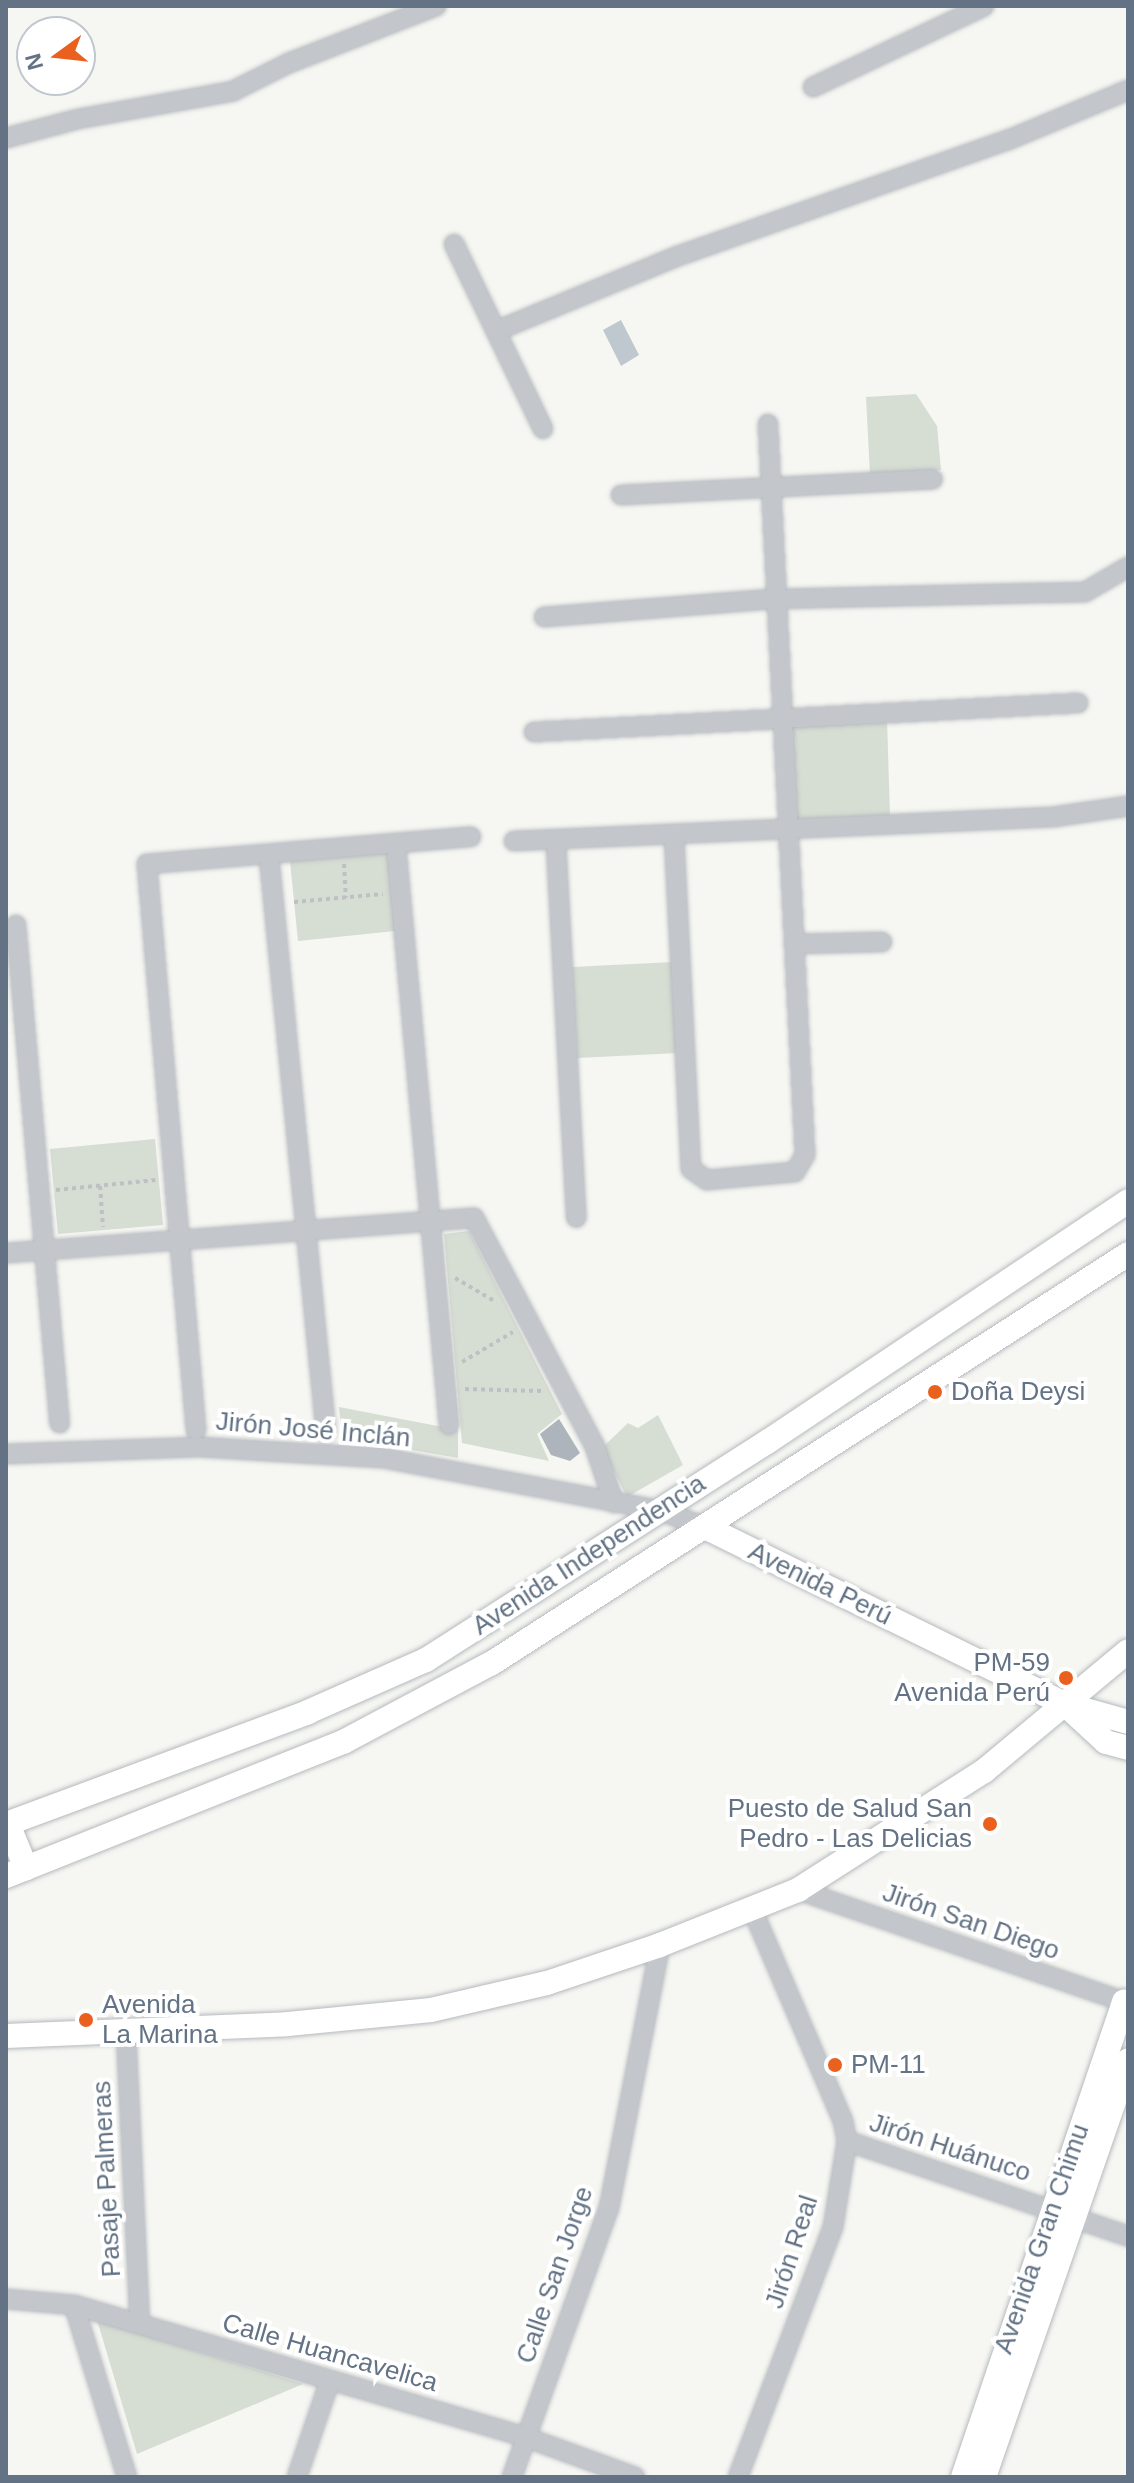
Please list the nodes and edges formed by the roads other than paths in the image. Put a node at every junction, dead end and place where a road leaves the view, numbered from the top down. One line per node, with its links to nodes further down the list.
1 (436, 6): 5 (street)
2 (984, 6): 3 (street)
3 (813, 87)
4 (1128, 90): 7 (street)
5 (6, 138)
6 (454, 244): 7 (street)
7 (496, 331): 9 (street)
8 (768, 424): 11 (street)
9 (543, 429)
10 (933, 479): 11 (street)
11 (770, 485): 12 (street); 14 (street)
12 (621, 495)
13 (1128, 567): 14 (street)
14 (775, 599): 15 (street); 17 (street)
15 (544, 617)
16 (1078, 703): 17 (street)
17 (780, 716): 18 (street); 20 (street)
18 (534, 732)
19 (1128, 806): 20 (street)
20 (786, 827): 21 (street); 29 (street)
21 (674, 836): 24 (street); 29 (street)
22 (471, 837): 25 (street)
23 (514, 841): 24 (street)
24 (556, 843): 31 (street)
25 (396, 845): 26 (street); 32 (street)
26 (269, 856): 33 (street); 34 (street)
27 (16, 925): 36 (street)
28 (882, 942): 29 (street)
29 (794, 944)
30 (1128, 1201): 38 (street, Avenida Independencia)
31 (576, 1217)
32 (431, 1222): 33 (street); 41 (street); 45 (street)
33 (309, 1231): 34 (street); 43 (street)
34 (180, 1242): 36 (street); 42 (street)
35 (6, 1253): 36 (street)
36 (42, 1253): 40 (street)
37 (1128, 1254): 39 (street, Avenida Independencia)
38 (953, 1316): 39 (street); 46 (street, Avenida Independencia)
39 (976, 1349): 47 (street, Avenida Independencia)
40 (60, 1423)
41 (449, 1425)
42 (196, 1430)
43 (326, 1432)
44 (6, 1454): 45 (street, Jirón José Inclán)
45 (614, 1503): 46 (street, Jirón José Inclán)
46 (658, 1510): 47 (street, Jirón José Inclán); 48 (street, Avenida Independencia)
47 (705, 1527): 50 (street, Avenida Independencia); 51 (street, Avenida Perú)
48 (470, 1631): 50 (street); 54 (street, Avenida Independencia)
49 (1128, 1651): 51 (street)
50 (492, 1663): 55 (street, Avenida Independencia)
51 (1064, 1704): 52 (street, Avenida Perú); 53 (street, Avenida Perú); 56 (street)
52 (1128, 1722)
53 (1128, 1748)
54 (7, 1824): 55 (street)
55 (16, 1872)
56 (798, 1890): 57 (street); 59 (street, Jirón San Diego)
57 (752, 1909): 58 (street); 63 (street, Jirón Real)
58 (660, 1945): 60 (street); 70 (street, Calle San Jorge)
59 (1126, 2003): 64 (street, Avenida Gran Chimu)
60 (126, 2032): 61 (street); 68 (street, Pasaje Palmeras)
61 (6, 2036)
62 (1128, 2060): 64 (street, Avenida Gran Chimu)
63 (847, 2141): 64 (street, Jirón Huánuco); 75 (street, Jirón Real)
64 (1062, 2212): 65 (street, Jirón Huánuco); 76 (street, Avenida Gran Chimu); 77 (street, Avenida Gran Chimu)
65 (1128, 2236)
66 (6, 2299): 67 (street, Calle Huancavelica)
67 (74, 2305): 68 (street, Calle Huancavelica); 71 (street)
68 (140, 2324): 69 (street, Calle Huancavelica)
69 (330, 2380): 70 (street, Calle Huancavelica); 72 (street)
70 (525, 2437): 73 (street, Calle San Jorge); 74 (street, Calle Huancavelica)
71 (127, 2477)
72 (297, 2477)
73 (512, 2477)
74 (635, 2477)
75 (738, 2477)
76 (963, 2477)
77 (984, 2477)

